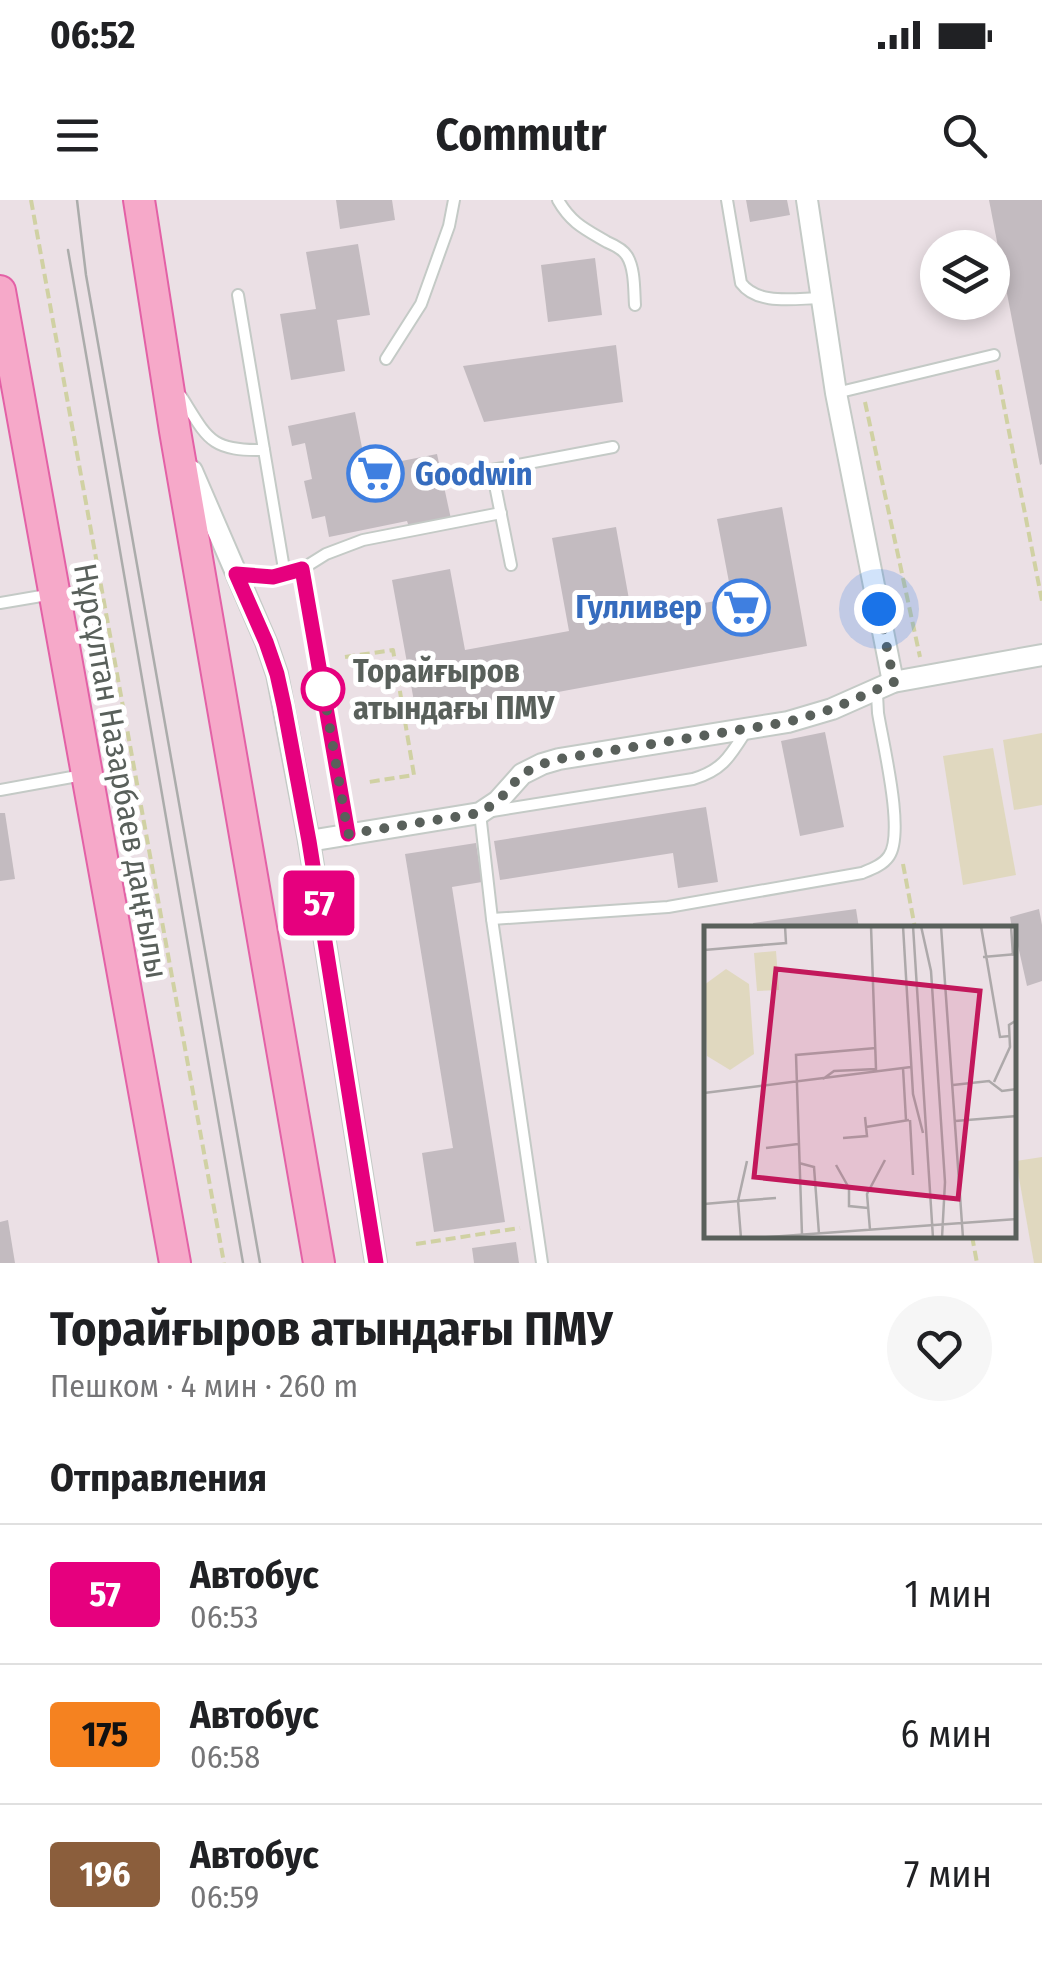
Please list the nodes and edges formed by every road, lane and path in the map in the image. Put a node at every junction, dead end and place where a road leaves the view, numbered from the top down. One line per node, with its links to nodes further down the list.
1 (31, 200): 45 (path)
2 (139, 200): 13 (main road)
3 (454, 200): 12 (lane)
4 (558, 200): 10 (lane)
5 (727, 200): 9 (lane)
6 (807, 200): 9 (street)
7 (0, 291): 24 (main road, Нұрсұлтан Назарбаев даңғылы)
8 (238, 295): 18 (lane)
9 (822, 298): 15 (street)
10 (635, 305)
11 (994, 354): 14 (lane); 25 (path)
12 (386, 359)
13 (166, 373): 16 (main road); 18 (lane)
14 (862, 386): 15 (lane); 29 (path)
15 (836, 393): 30 (street)
16 (175, 432): 22 (street); 46 (main road)
17 (612, 447): 19 (lane)
18 (264, 450): 23 (lane)
19 (500, 513): 20 (lane); 21 (lane)
20 (511, 565)
21 (302, 569): 23 (lane); 37 (lane)
22 (236, 574): 23 (lane); 38 (street)
23 (285, 575)
24 (54, 594): 26 (lane); 32 (main road, Нұрсұлтан Назарбаев даңғылы)
25 (1042, 601)
26 (0, 603)
27 (1042, 655): 29 (street)
28 (346, 658): 33 (path)
29 (924, 676): 30 (street)
30 (894, 682): 31 (street); 36 (lane)
31 (747, 730): 35 (street); 35 (lane)
32 (86, 774): 34 (lane); 44 (main road, Нұрсұлтан Назарбаев даңғылы)
33 (369, 782)
34 (0, 790)
35 (480, 813): 37 (street); 39 (lane)
36 (897, 829): 39 (lane); 40 (path)
37 (348, 834): 38 (street)
38 (309, 841): 47 (street)
39 (492, 918): 41 (lane)
40 (915, 926)
41 (537, 1225): 43 (path); 48 (lane)
42 (972, 1238): 49 (path)
43 (416, 1244)
44 (175, 1263)
45 (224, 1263)
46 (319, 1263)
47 (376, 1263)
48 (542, 1263)
49 (977, 1263)

